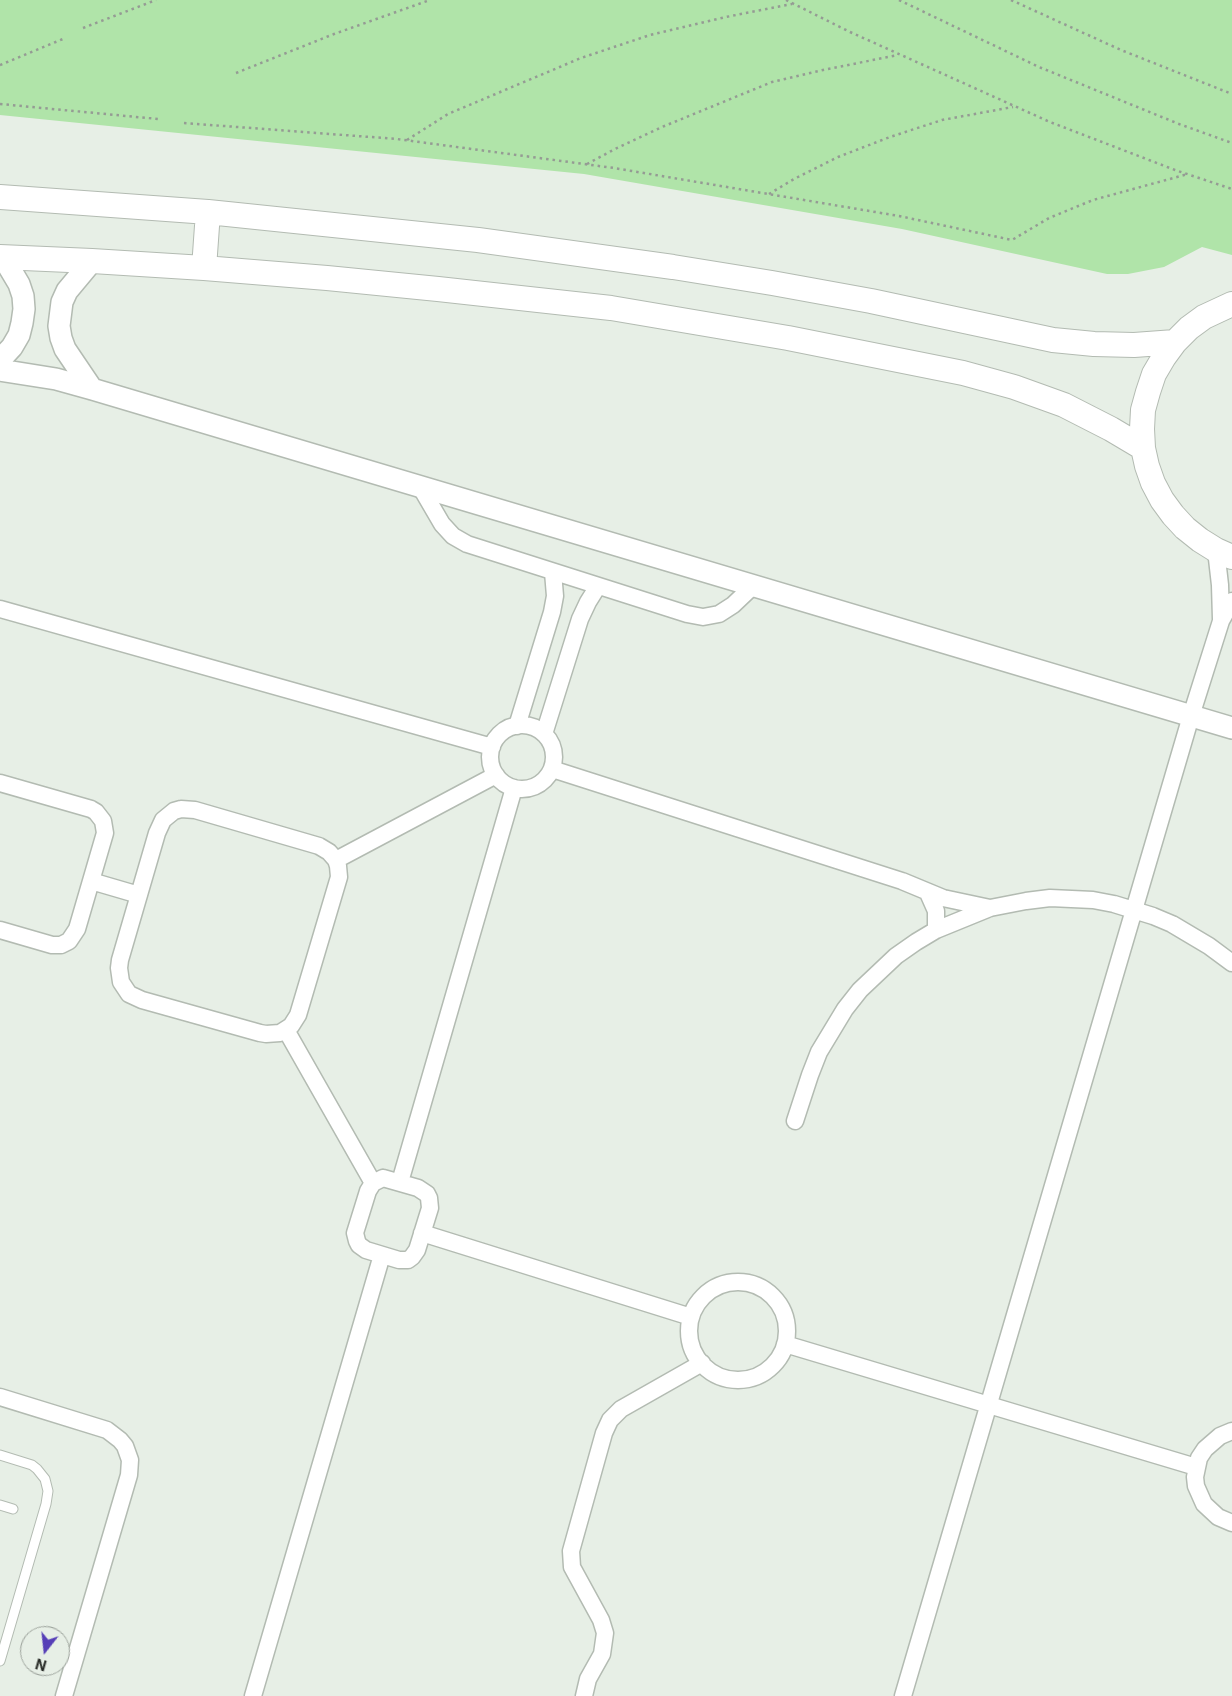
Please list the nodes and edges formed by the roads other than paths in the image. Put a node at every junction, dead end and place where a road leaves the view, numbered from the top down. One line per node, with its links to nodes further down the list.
1 (0, 197): 2 (main road)
2 (208, 212): 5 (main road); 7 (main road)
3 (2, 257): 4 (main road); 8 (street)
4 (92, 260): 5 (main road); 10 (street)
5 (204, 268): 11 (main road)
6 (1228, 303): 7 (main road)
7 (1175, 342): 11 (main road)
8 (0, 360)
9 (0, 370): 10 (street)
10 (92, 389): 12 (street)
11 (1143, 448): 13 (main road)
12 (421, 488): 14 (street); 16 (street)
13 (1224, 553): 20 (street)
14 (553, 572): 15 (street); 19 (street)
15 (598, 586): 16 (street); 21 (street)
16 (752, 586): 22 (street)
17 (1232, 601): 20 (street)
18 (0, 609): 26 (street)
19 (550, 619): 21 (street); 23 (street)
20 (1221, 621): 22 (street)
21 (578, 628): 25 (street)
22 (1191, 716): 24 (street); 36 (street)
23 (517, 726): 25 (street); 26 (street)
24 (1232, 728)
25 (544, 734): 27 (street)
26 (492, 747): 28 (street)
27 (552, 769): 30 (street); 33 (street)
28 (496, 775): 30 (street); 31 (street)
29 (0, 783): 32 (street)
30 (514, 788): 42 (street)
31 (336, 860): 34 (street); 40 (street)
32 (92, 881): 34 (street); 37 (street)
33 (928, 893): 35 (street); 38 (street)
34 (139, 895): 40 (street)
35 (990, 908): 36 (street); 38 (street)
36 (1135, 909): 39 (street); 50 (street)
37 (0, 930)
38 (936, 930): 41 (street)
39 (1232, 963)
40 (286, 1030): 43 (street)
41 (795, 1121)
42 (400, 1182): 43 (street); 44 (street)
43 (373, 1183): 45 (street)
44 (422, 1232): 45 (street); 46 (street)
45 (382, 1254): 59 (street)
46 (692, 1317): 47 (street); 48 (street)
47 (785, 1344): 48 (street); 50 (street)
48 (702, 1363): 60 (street)
49 (0, 1397): 58 (street)
50 (990, 1405): 53 (street); 61 (street)
51 (1232, 1431): 53 (street)
52 (0, 1455): 57 (lane)
53 (1196, 1467): 56 (street)
54 (0, 1505): 55 (lane)
55 (13, 1509)
56 (1232, 1523)
57 (0, 1661)
58 (64, 1696)
59 (253, 1696)
60 (584, 1696)
61 (903, 1696)

